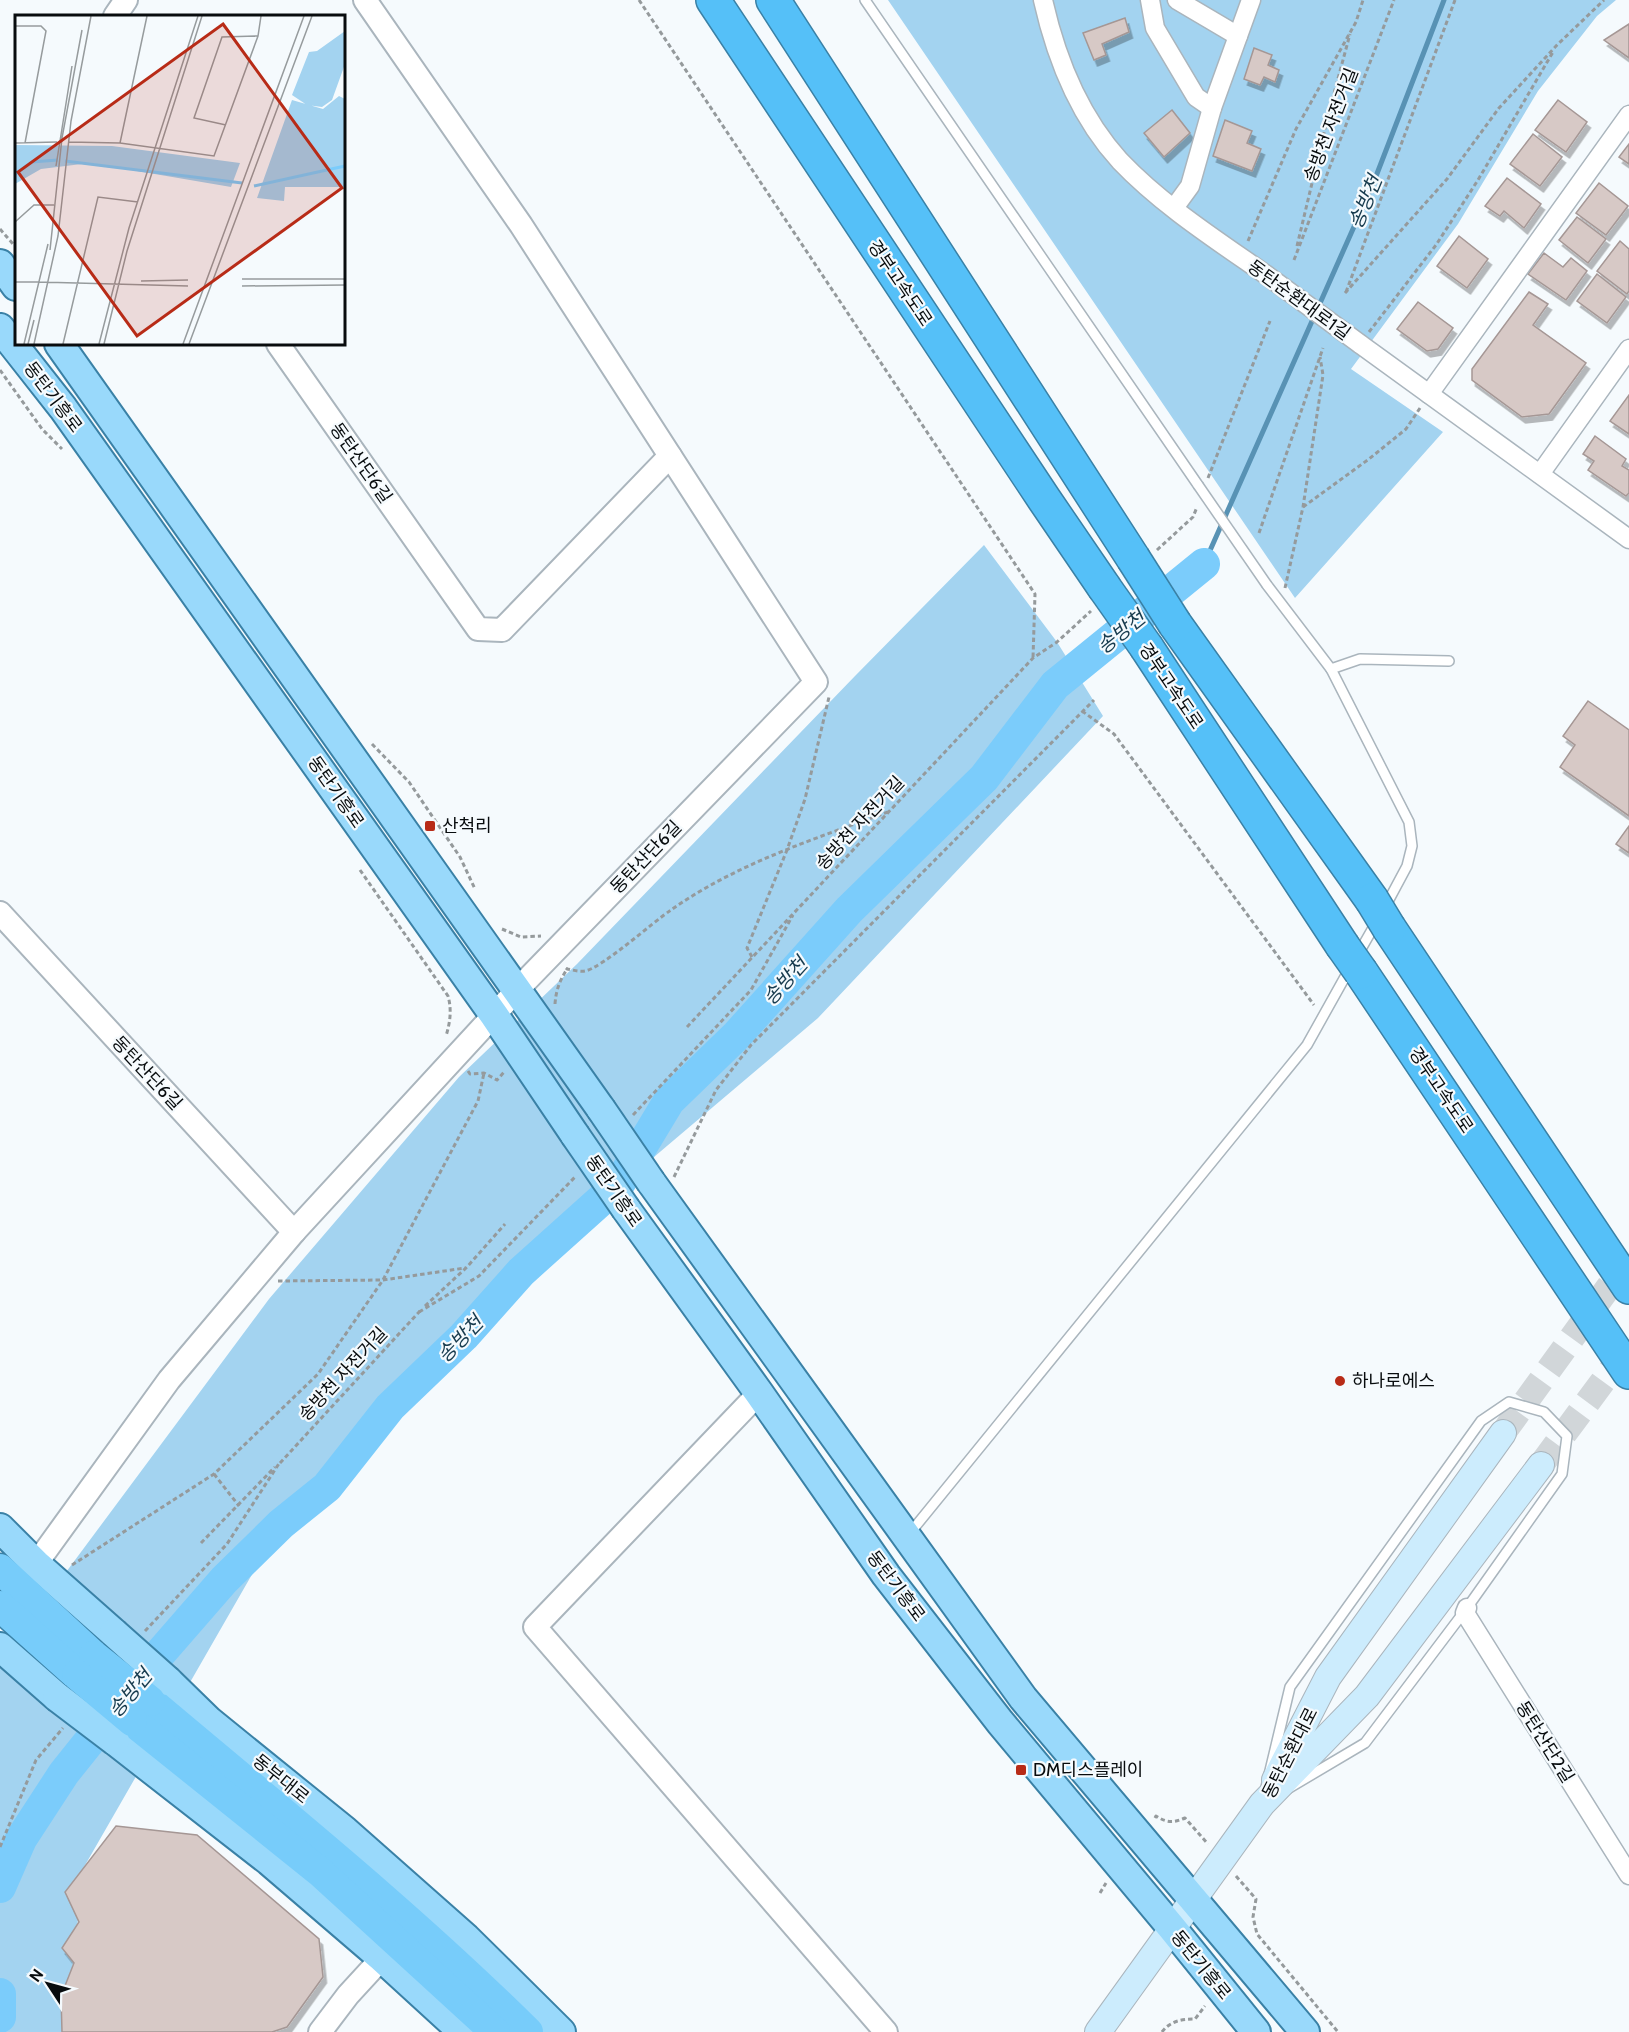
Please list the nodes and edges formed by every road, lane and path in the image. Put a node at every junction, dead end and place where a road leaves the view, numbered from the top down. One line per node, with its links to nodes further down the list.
1 (126, 0): 15 (street)
2 (365, 0): 36 (street, 동탄산단6길)
3 (639, 0): 46 (path)
4 (713, 0): 77 (highway, 경부고속도로, bridge)
5 (773, 0): 76 (highway, bridge)
6 (865, 0): 38 (lane)
7 (1044, 0): 21 (street, 동탄순환대로1길)
8 (1150, 0): 19 (street)
9 (1178, 0): 17 (street)
10 (1251, 0): 17 (street)
11 (1364, 0): 16 (path)
12 (1394, 0): 16 (path, 송방천 자전거길)
13 (1454, 0): 18 (path)
14 (1604, 0): 18 (path)
15 (116, 15)
16 (1352, 30): 24 (path)
17 (1238, 36): 19 (street)
18 (1557, 45): 29 (path)
19 (1212, 108): 21 (street)
20 (1629, 115): 35 (street)
21 (1174, 208): 24 (street, 동탄순환대로1길)
22 (0, 229): 23 (path)
23 (15, 248)
24 (1241, 257): 29 (street, 동탄순환대로1길, bridge)
25 (0, 264): 26 (main road)
26 (15, 285)
27 (1270, 321): 38 (path)
28 (0, 328): 64 (main road, 동탄기흥로)
29 (1360, 344): 35 (street, 동탄순환대로1길)
30 (59, 345): 62 (main road, 동탄기흥로)
31 (279, 345): 36 (street, 동탄산단6길)
32 (1323, 348): 34 (path)
33 (1629, 349): 37 (street)
34 (1320, 357): 40 (path); 42 (path)
35 (1429, 394): 37 (street, 동탄순환대로1길); 40 (path)
36 (670, 456): 62 (street, 동탄산단6길)
37 (1540, 474): 43 (street, 동탄순환대로1길)
38 (1202, 485): 44 (lane, bridge)
39 (1197, 506): 41 (path)
40 (1303, 507): 44 (path)
41 (1193, 517)
42 (1259, 533)
43 (1629, 539)
44 (1281, 605): 48 (lane)
45 (1057, 642): 46 (path, 송방천 자전거길)
46 (1033, 658): 53 (path, 송방천 자전거길)
47 (1449, 661): 48 (lane)
48 (1331, 669): 65 (lane)
49 (1094, 700): 51 (path)
50 (821, 704): 54 (path)
51 (1082, 711): 65 (path); 70 (path)
52 (368, 740): 55 (path)
53 (888, 812): 54 (path); 59 (path, 송방천 자전거길)
54 (787, 850): 59 (path); 61 (path)
55 (478, 894)
56 (0, 913): 72 (street, 동탄산단6길)
57 (497, 921): 58 (path)
58 (541, 935)
59 (752, 957): 66 (path, 송방천 자전거길)
60 (575, 961): 61 (path)
61 (567, 969): 63 (path)
62 (517, 990): 64 (street, 동탄산단6길); 70 (main road, 동탄기흥로, bridge)
63 (554, 1005)
64 (494, 1015): 72 (street, 동탄산단6길); 78 (main road, 동탄기흥로, bridge)
65 (1324, 1015): 84 (lane)
66 (687, 1027)
67 (484, 1073): 68 (path); 69 (path); 74 (path)
68 (470, 1074)
69 (497, 1080)
70 (662, 1179): 84 (main road, 동탄기흥로)
71 (505, 1224): 73 (path, 송방천 자전거길)
72 (294, 1232): 75 (street, 동탄산단6길)
73 (467, 1267): 74 (path); 82 (path, 송방천 자전거길)
74 (383, 1280): 75 (path); 81 (path)
75 (254, 1281): 87 (street, 동탄산단6길)
76 (1629, 1287)
77 (1629, 1372)
78 (759, 1393): 100 (main road, 동탄기흥로); 108 (street)
79 (1503, 1433): 94 (main road, 동탄순환대로)
80 (1541, 1465): 94 (main road, 동탄순환대로)
81 (214, 1474): 82 (path); 87 (path)
82 (239, 1506): 85 (path, 송방천 자전거길)
83 (0, 1528): 87 (main road, 동부대로)
84 (906, 1538): 98 (main road, 동탄기흥로)
85 (201, 1543)
86 (0, 1569): 92 (highway, 동부대로)
87 (44, 1571): 93 (main road, 동부대로, bridge)
88 (0, 1606): 92 (highway, 동부대로)
89 (1467, 1608): 94 (lane); 94 (lane); 97 (street, 동탄산단2길)
90 (0, 1624): 92 (highway)
91 (0, 1647): 93 (main road, 동부대로, bridge)
92 (77, 1664): 93 (highway, 동부대로, bridge)
93 (141, 1711): 101 (main road, 동부대로); 105 (highway, 동부대로); 106 (highway, 동부대로); 107 (main road, 동부대로)
94 (1262, 1804): 98 (main road)
95 (1156, 1816): 96 (path)
96 (1185, 1818)
97 (1629, 1875)
98 (1194, 1898): 100 (main road); 112 (main road, 동탄기흥로)
99 (1256, 1899): 113 (path)
100 (1172, 1928): 109 (main road); 111 (main road, 동탄기흥로)
101 (382, 1958): 103 (street); 104 (main road, 동부대로)
102 (1195, 2019): 110 (path)
103 (321, 2032)
104 (463, 2032)
105 (495, 2032)
106 (528, 2032)
107 (561, 2032)
108 (886, 2032)
109 (1098, 2032)
110 (1162, 2032)
111 (1256, 2032)
112 (1305, 2032)
113 (1338, 2032)

